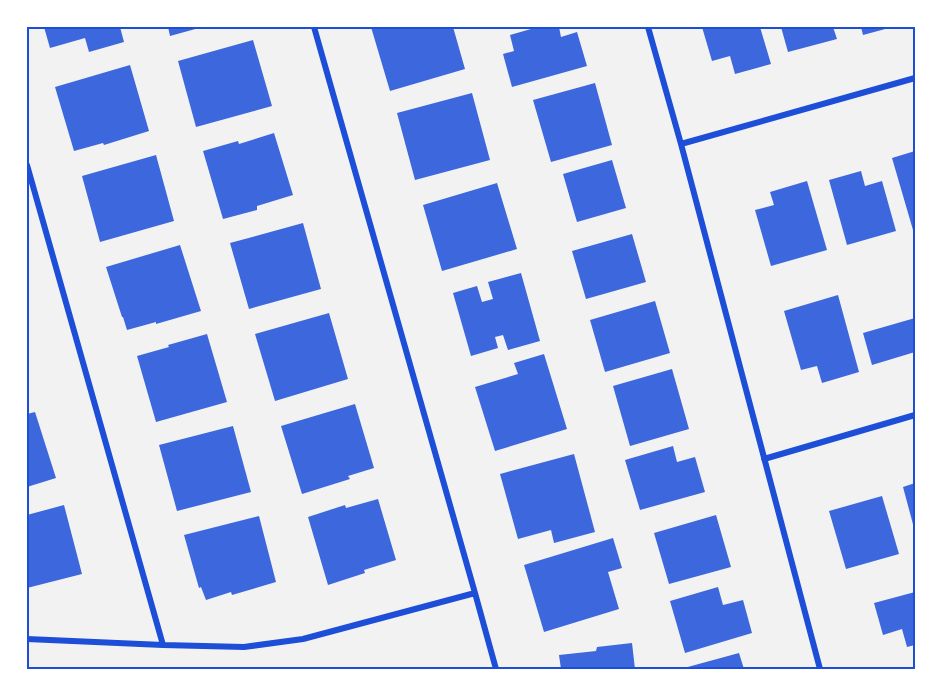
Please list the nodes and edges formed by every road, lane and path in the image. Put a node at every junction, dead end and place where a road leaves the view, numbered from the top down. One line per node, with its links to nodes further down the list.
1 (314, 27): 8 (street)
2 (648, 27): 4 (street)
3 (915, 78): 4 (street)
4 (681, 144): 7 (street)
5 (27, 165): 10 (street)
6 (915, 415): 7 (street)
7 (764, 459): 12 (street)
8 (476, 593): 10 (street); 11 (street)
9 (27, 639): 10 (street)
10 (163, 645)
11 (496, 669)
12 (820, 669)

